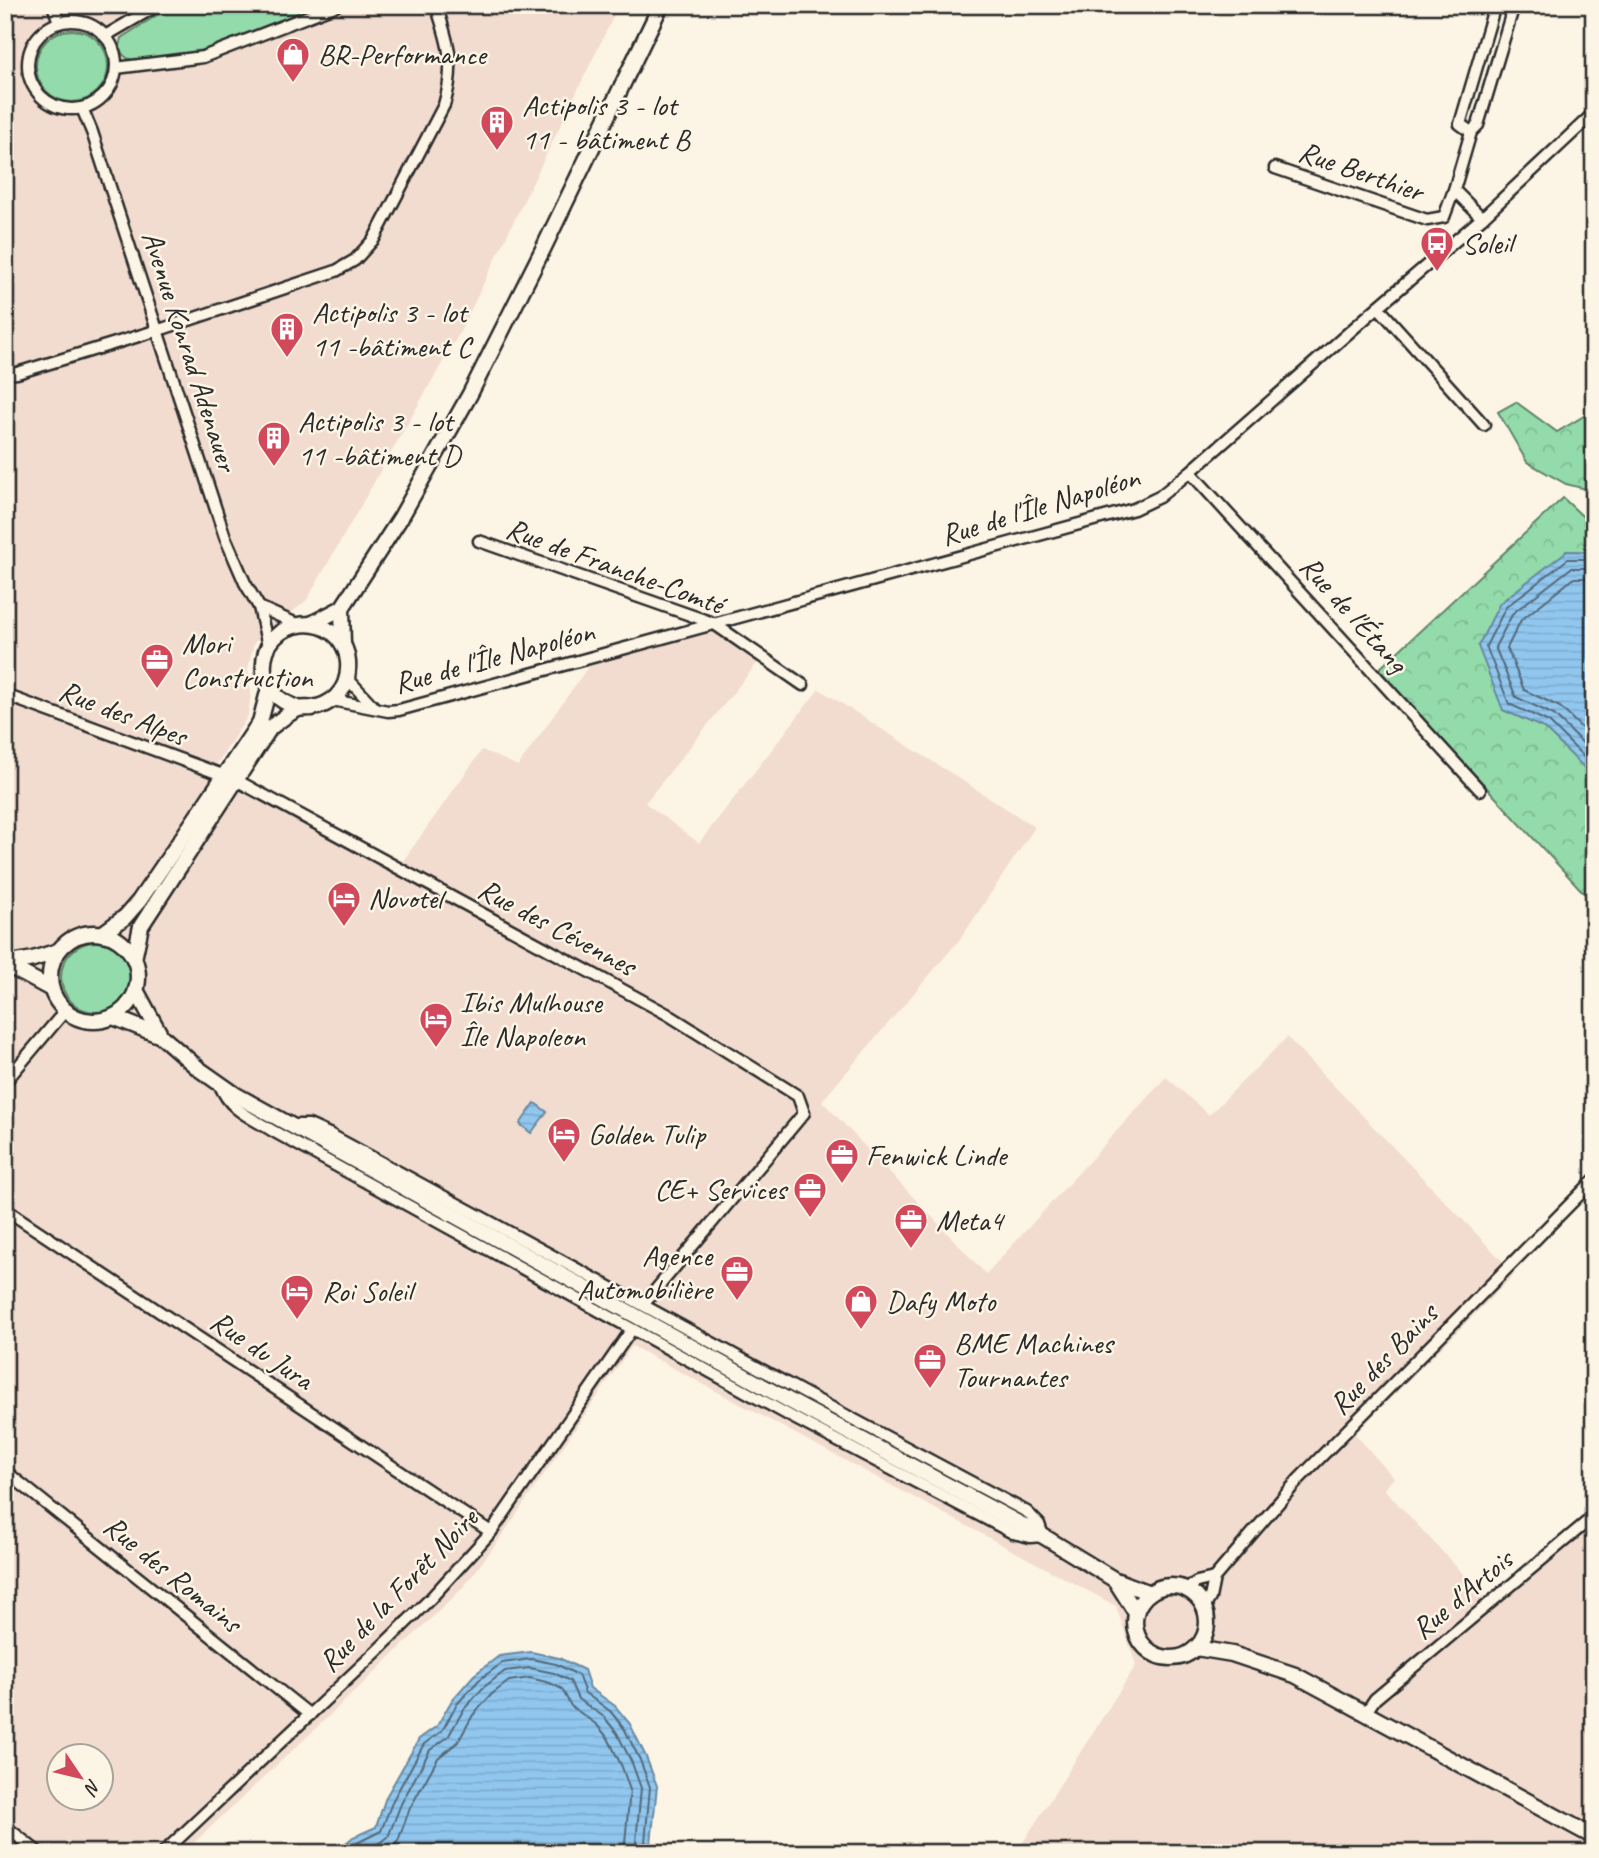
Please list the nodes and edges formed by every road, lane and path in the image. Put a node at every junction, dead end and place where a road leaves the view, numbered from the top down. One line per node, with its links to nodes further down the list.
1 (53, 5): 8 (street)
2 (158, 5): 9 (street)
3 (337, 5): 10 (street)
4 (436, 5): 18 (street)
5 (660, 5): 24 (main road)
6 (1496, 5): 13 (street, Rue Berthier)
7 (1514, 5): 13 (street, Rue Berthier)
8 (59, 22): 9 (street); 11 (street)
9 (105, 36): 10 (street)
10 (116, 68): 11 (street)
11 (82, 108): 18 (street, Avenue Konrad Adenauer)
12 (1594, 113): 16 (street, Rue de l'Île Napoléon)
13 (1471, 132): 15 (street, Rue Berthier)
14 (1275, 168): 15 (street, Rue Berthier)
15 (1454, 190): 16 (street, Rue Berthier)
16 (1482, 218): 17 (street, Rue de l'Île Napoléon)
17 (1378, 307): 20 (street); 21 (street, Rue de l'Île Napoléon)
18 (158, 330): 19 (street); 23 (street, Avenue Konrad Adenauer)
19 (5, 374)
20 (1484, 425)
21 (1191, 472): 25 (street, Rue de l'Île Napoléon); 37 (street, Rue de l'Étang)
22 (479, 541): 25 (street, Rue de Franche-Comté)
23 (259, 607): 26 (street); 28 (street, Avenue Konrad Adenauer)
24 (342, 608): 26 (main road); 27 (main road)
25 (713, 623): 30 (street, Rue de Franche-Comté); 34 (street, Rue de l'Île Napoléon)
26 (304, 624): 27 (main road); 28 (main road)
27 (343, 645): 29 (main road)
28 (268, 646): 31 (main road)
29 (347, 678): 33 (main road); 34 (street, Rue de l'Île Napoléon)
30 (803, 685)
31 (269, 688): 35 (main road); 36 (main road)
32 (5, 695): 36 (street, Rue des Alpes)
33 (332, 700): 34 (street, Rue de l'Île Napoléon); 35 (main road)
34 (374, 707)
35 (298, 708): 36 (main road)
36 (230, 778): 38 (main road); 40 (main road); 52 (street, Rue des Cévennes)
37 (1480, 790)
38 (102, 934): 39 (main road); 40 (main road)
39 (58, 951): 41 (main road); 42 (main road)
40 (134, 959): 43 (main road)
41 (5, 964): 42 (main road)
42 (51, 989): 44 (main road)
43 (136, 990): 45 (main road); 46 (main road)
44 (65, 1010): 45 (main road); 47 (street)
45 (113, 1017): 46 (main road)
46 (161, 1035): 48 (main road)
47 (5, 1082)
48 (219, 1084): 49 (main road); 53 (street)
49 (291, 1125): 52 (street); 57 (main road)
50 (1594, 1180): 58 (street, Rue des Bains)
51 (5, 1209): 56 (street, Rue du Jura)
52 (642, 1306): 57 (street)
53 (632, 1329): 56 (street, Rue de la Forêt Noire); 57 (street)
54 (5, 1471): 68 (street, Rue des Romains)
55 (1594, 1516): 67 (street, Rue d'Artois)
56 (491, 1532): 68 (street, Rue de la Forêt Noire)
57 (1043, 1536): 59 (main road)
58 (1214, 1578): 60 (street, Rue des Bains); 62 (street, Rue des Bains)
59 (1115, 1580): 61 (main road); 63 (main road)
60 (1185, 1589): 61 (main road); 62 (main road)
61 (1150, 1593): 63 (main road)
62 (1204, 1608): 64 (main road)
63 (1136, 1613): 65 (main road)
64 (1206, 1630): 65 (main road); 66 (main road)
65 (1196, 1648): 66 (main road)
66 (1232, 1654): 67 (main road)
67 (1366, 1712): 70 (main road)
68 (310, 1715): 72 (street, Rue de la Forêt Noire)
69 (5, 1826): 71 (street)
70 (1594, 1837)
71 (39, 1853)
72 (163, 1853)

